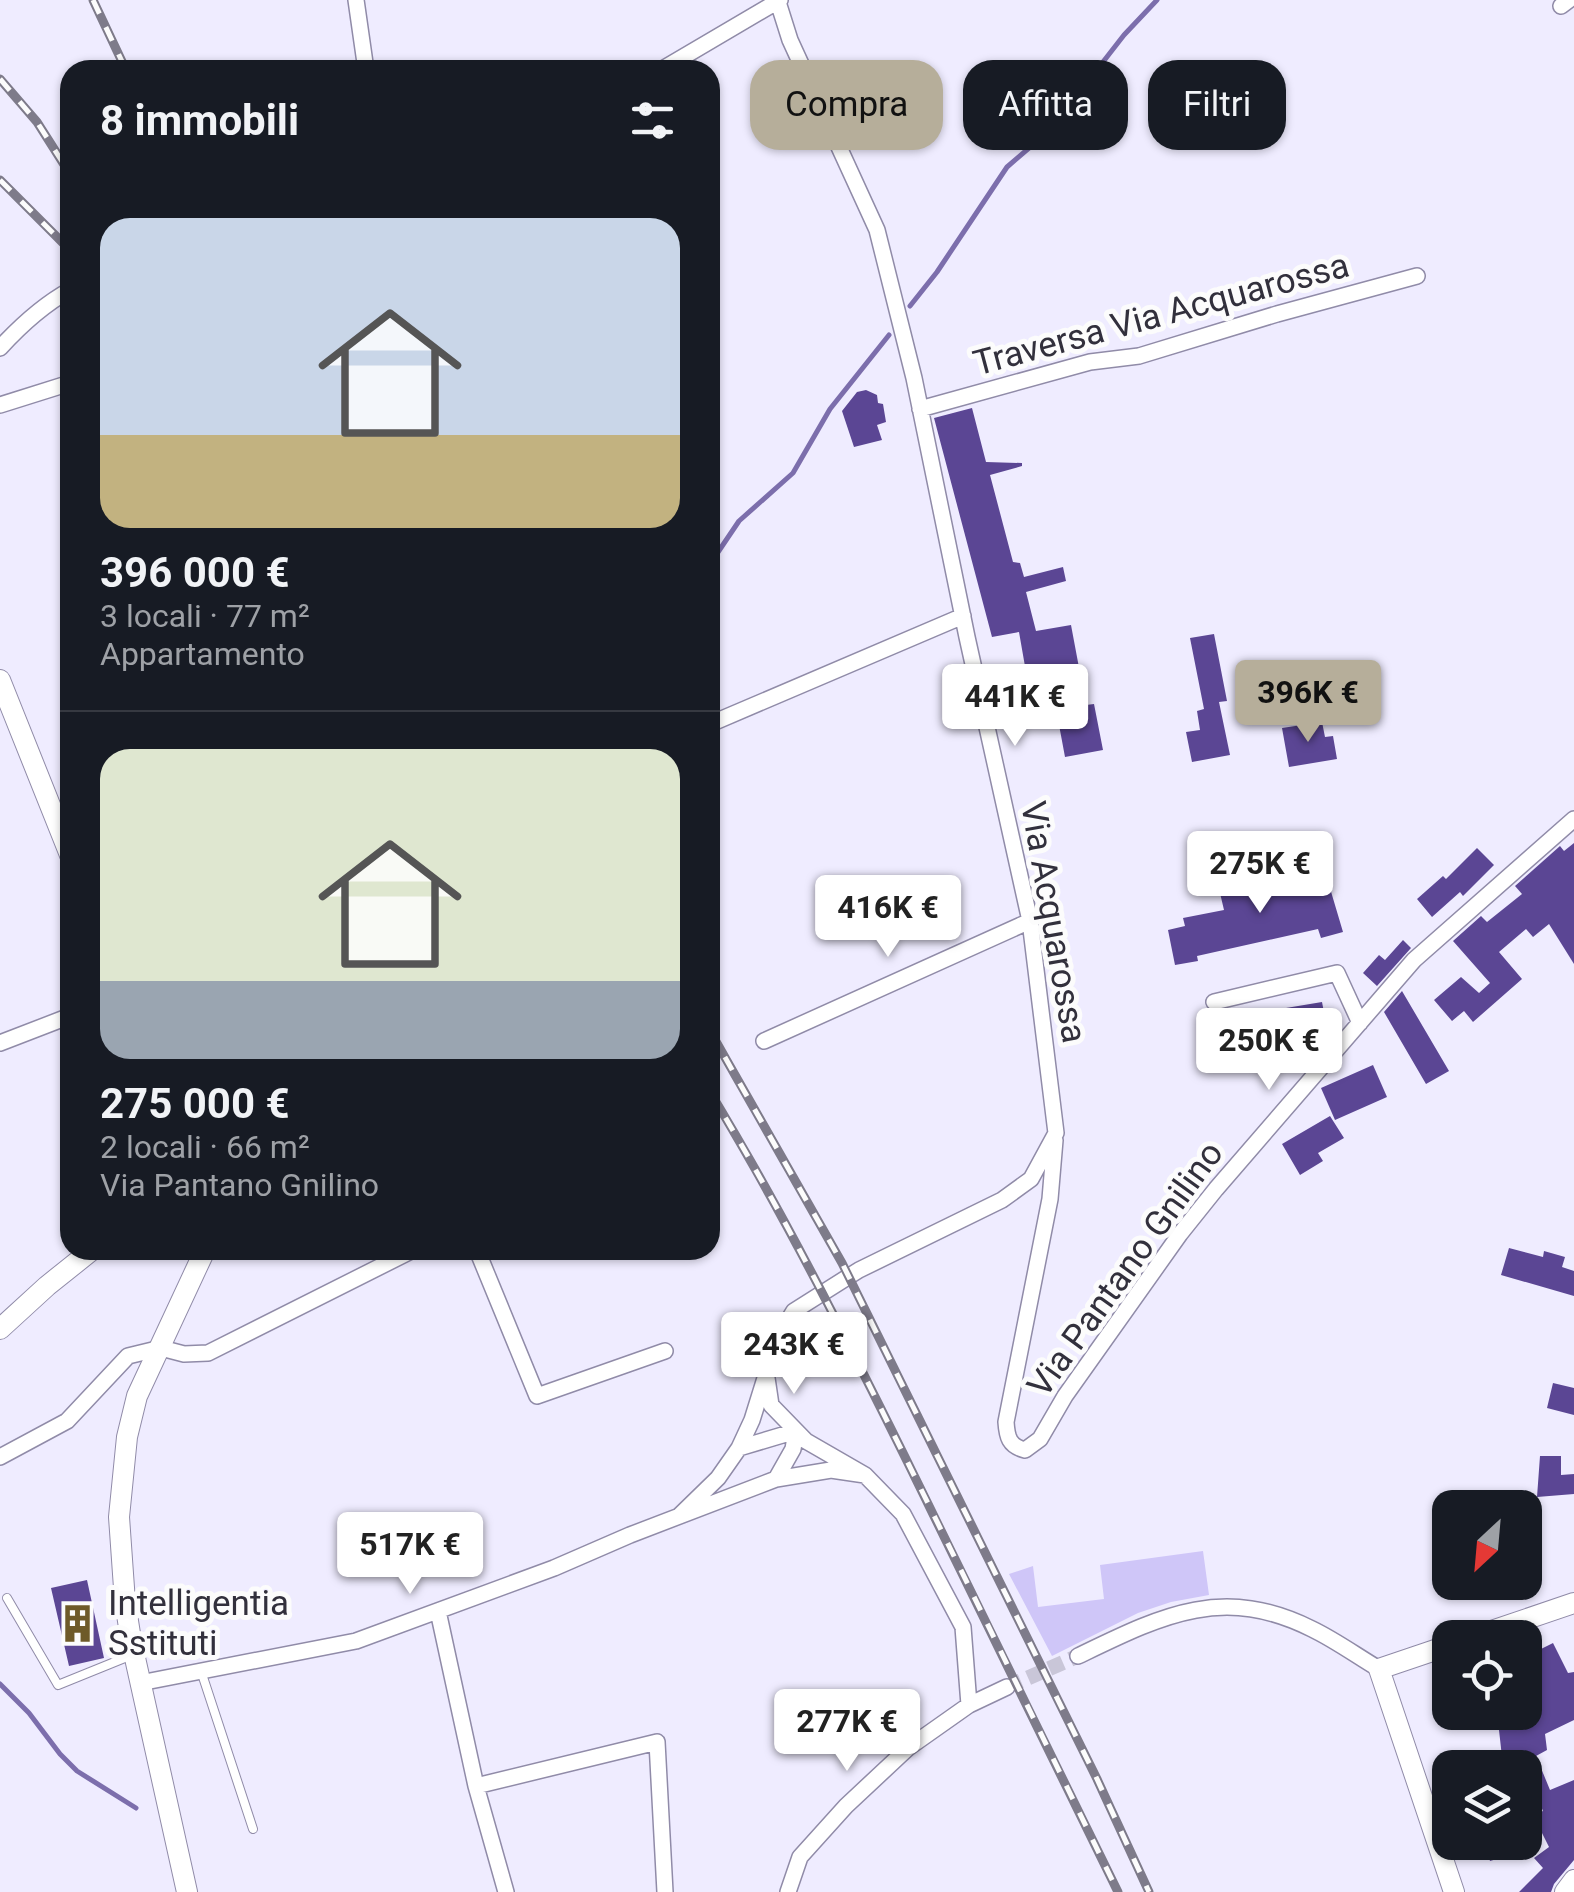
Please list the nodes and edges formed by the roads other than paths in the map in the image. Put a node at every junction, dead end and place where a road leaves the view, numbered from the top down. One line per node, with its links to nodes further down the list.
1 (356, 0): 3 (street)
2 (779, 1): 4 (street); 10 (street, Via Acquarossa)
3 (365, 60)
4 (678, 60)
5 (1417, 276): 10 (street, Traversa Via Acquarossa)
6 (60, 296): 7 (street)
7 (0, 348)
8 (60, 386): 9 (street)
9 (0, 404)
10 (920, 409): 11 (street, Via Acquarossa)
11 (963, 616): 13 (street); 16 (street, Via Acquarossa)
12 (0, 680): 15 (street)
13 (720, 720)
14 (1574, 819): 19 (street, Via Pantano Gnilino)
15 (60, 829)
16 (1030, 921): 20 (street); 22 (street, Via Acquarossa)
17 (1214, 1002): 19 (street)
18 (60, 1020): 21 (street)
19 (1360, 1022): 33 (street, Via Pantano Gnilino)
20 (764, 1041)
21 (0, 1043)
22 (1056, 1132): 30 (street); 33 (street, Via Acquarossa)
23 (80, 1260): 27 (street)
24 (198, 1260): 28 (street)
25 (393, 1260): 28 (street)
26 (481, 1260): 29 (street)
27 (0, 1329)
28 (161, 1348): 34 (street); 43 (street)
29 (665, 1351)
30 (766, 1375): 31 (street); 32 (street)
31 (796, 1432): 32 (street); 35 (street); 36 (street)
32 (740, 1448): 37 (street)
33 (1016, 1448)
34 (0, 1457)
35 (865, 1475): 36 (street); 49 (street)
36 (776, 1479): 37 (street)
37 (680, 1515): 40 (street)
38 (7, 1598): 43 (lane)
39 (1574, 1603): 41 (street)
40 (438, 1610): 46 (street); 50 (street)
41 (1524, 1620)
42 (1432, 1651): 45 (street)
43 (134, 1654): 47 (street)
44 (1078, 1656): 45 (street)
45 (1378, 1669): 57 (street)
46 (202, 1671): 47 (street); 51 (lane)
47 (140, 1683): 53 (street)
48 (1006, 1687): 49 (street)
49 (968, 1704): 56 (street)
50 (476, 1786): 54 (street); 55 (street)
51 (253, 1830)
52 (1574, 1880): 58 (street)
53 (187, 1892)
54 (506, 1892)
55 (665, 1892)
56 (788, 1892)
57 (1454, 1892)
58 (1565, 1892)

